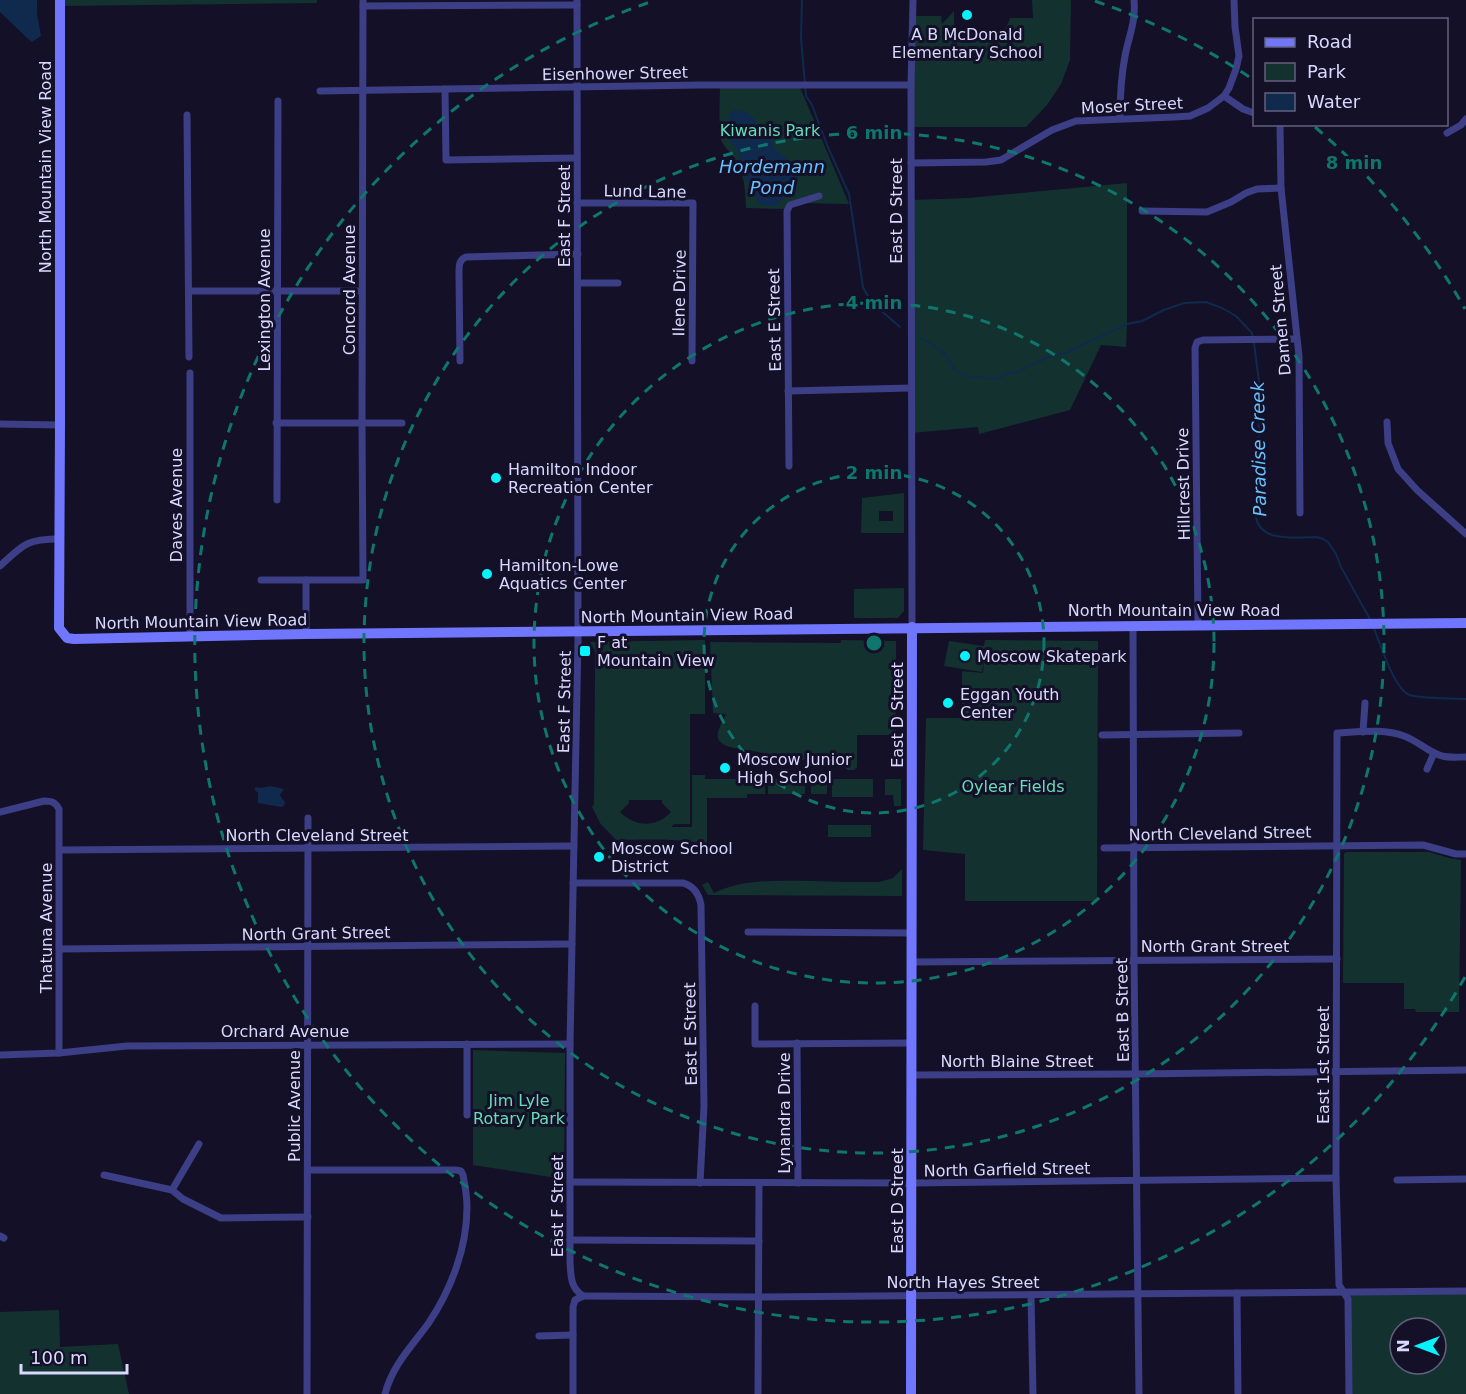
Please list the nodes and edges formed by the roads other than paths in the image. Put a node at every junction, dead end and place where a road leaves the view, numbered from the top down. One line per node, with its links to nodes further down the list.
1 (60, 0): 45 (street, North Mountain View Road)
2 (913, 0): 7 (street, East D Street)
3 (1134, 0): 16 (street)
4 (1234, 0): 12 (street)
5 (577, 2): 6 (street); 8 (street, East F Street)
6 (363, 3): 11 (street, Concord Avenue)
7 (910, 85): 8 (street, Eisenhower Street); 21 (street, East D Street)
8 (577, 87): 9 (street, Eisenhower Street); 20 (street, East F Street)
9 (445, 89): 11 (street, Eisenhower Street); 20 (street)
10 (320, 91): 11 (street, Eisenhower Street)
11 (362, 91): 31 (street, Concord Avenue)
12 (1224, 96): 14 (street); 16 (street, Moser Street)
13 (278, 101): 32 (street, Lexington Avenue)
14 (1253, 113)
15 (187, 115): 30 (street)
16 (1120, 118): 21 (street, Moser Street)
17 (1464, 125): 19 (street)
18 (1280, 126): 22 (street, Damen Street)
19 (1447, 133)
20 (577, 158): 24 (street, East F Street)
21 (911, 163): 38 (street, East D Street)
22 (1281, 188): 25 (street); 33 (street, Damen Street)
23 (819, 196): 39 (street, East E Street)
24 (578, 203): 26 (street, Lund Lane); 27 (street, East F Street)
25 (1142, 211)
26 (693, 224): 36 (street, Ilene Drive)
27 (578, 254): 28 (street, East F Street); 35 (street)
28 (578, 283): 29 (street); 58 (street, East F Street)
29 (618, 283)
30 (189, 291): 32 (street); 34 (street)
31 (362, 291): 32 (street); 42 (street, Concord Avenue)
32 (278, 292): 41 (street, Lexington Avenue)
33 (1296, 339): 48 (street, Damen Street); 55 (street, Hillcrest Drive)
34 (189, 357)
35 (460, 361)
36 (692, 362)
37 (190, 373): 60 (street, Daves Avenue)
38 (911, 388): 39 (street); 57 (street, East D Street)
39 (788, 391): 46 (street, East E Street)
40 (1388, 422): 49 (street)
41 (276, 423): 42 (street); 47 (street, Lexington Avenue)
42 (362, 423): 43 (street); 53 (street, Concord Avenue)
43 (402, 423)
44 (0, 424): 45 (street)
45 (60, 425): 50 (street, North Mountain View Road)
46 (789, 466)
47 (277, 500)
48 (1300, 513)
49 (1466, 534)
50 (59, 539): 51 (street); 60 (street, North Mountain View Road)
51 (0, 566)
52 (261, 580): 53 (street)
53 (306, 580): 59 (street)
54 (1466, 622): 55 (street, North Mountain View Road)
55 (1198, 625): 56 (street, North Mountain View Road)
56 (1133, 626): 57 (street, North Mountain View Road); 64 (street, East B Street)
57 (912, 627): 58 (street, North Mountain View Road); 80 (street, East D Street)
58 (578, 631): 59 (street, North Mountain View Road); 72 (street, East F Street)
59 (306, 634): 60 (street, North Mountain View Road)
60 (190, 637)
61 (1365, 703): 62 (street)
62 (1363, 732): 66 (street); 71 (street, East 1st Street)
63 (1239, 733): 64 (street)
64 (1133, 734): 65 (street); 75 (street, East B Street)
65 (1102, 735)
66 (1434, 753): 67 (street); 68 (street)
67 (1466, 757)
68 (1427, 769)
69 (0, 812): 76 (street, Thatuna Avenue)
70 (308, 818): 73 (street, Public Avenue)
71 (1337, 845): 75 (street, North Cleveland Street); 77 (street, North Cleveland Street); 84 (street, East 1st Street)
72 (574, 846): 73 (street, North Cleveland Street); 78 (street, East F Street)
73 (307, 848): 76 (street, North Cleveland Street); 82 (street, Public Avenue)
74 (1104, 848): 75 (street, North Cleveland Street)
75 (1134, 848): 85 (street, East B Street)
76 (60, 850): 83 (street, Thatuna Avenue)
77 (1466, 854)
78 (573, 883): 81 (street, East F Street); 108 (street, East E Street)
79 (748, 932): 80 (street)
80 (912, 933): 86 (street, East D Street)
81 (572, 944): 82 (street, North Grant Street); 91 (street, East F Street)
82 (308, 946): 83 (street, North Grant Street); 92 (street, Public Avenue)
83 (60, 949): 93 (street, Thatuna Avenue)
84 (1337, 959): 85 (street, North Grant Street); 96 (street, East 1st Street)
85 (1134, 960): 86 (street, North Grant Street); 97 (street, East B Street)
86 (912, 962): 89 (street, East D Street)
87 (755, 1006): 88 (street)
88 (797, 1043): 89 (street); 110 (street, Lynandra Drive)
89 (912, 1043): 98 (street, East D Street)
90 (466, 1044): 91 (street, Orchard Avenue); 92 (street, Orchard Avenue); 99 (street)
91 (570, 1044): 107 (street, East F Street)
92 (308, 1045): 93 (street, Orchard Avenue); 101 (street, Public Avenue)
93 (59, 1053): 94 (street, Orchard Avenue)
94 (0, 1055)
95 (1466, 1070): 96 (street, North Blaine Street)
96 (1337, 1071): 97 (street, North Blaine Street); 103 (street, East 1st Street)
97 (1136, 1074): 98 (street, North Blaine Street); 106 (street, East B Street)
98 (912, 1075): 111 (street, East D Street)
99 (467, 1115)
100 (199, 1144): 112 (street)
101 (308, 1170): 113 (street, Public Avenue); 127 (street)
102 (104, 1175): 112 (street)
103 (1336, 1178): 106 (street, North Garfield Street); 116 (street, East 1st Street)
104 (1466, 1179): 105 (street)
105 (1397, 1180)
106 (1137, 1181): 111 (street, North Garfield Street); 119 (street, East B Street)
107 (570, 1182): 108 (street, North Garfield Street); 114 (street, East F Street)
108 (700, 1183): 109 (street, North Garfield Street)
109 (759, 1183): 110 (street, North Garfield Street); 115 (street)
110 (798, 1183): 111 (street, North Garfield Street)
111 (911, 1183): 120 (street, East D Street)
112 (172, 1190): 113 (street)
113 (308, 1217): 126 (street, Public Avenue)
114 (570, 1240): 115 (street); 122 (street, East F Street)
115 (759, 1242): 123 (street)
116 (1344, 1291): 117 (street, North Hayes Street); 118 (street, North Hayes Street); 134 (street, East 1st Street)
117 (1466, 1291)
118 (1237, 1293): 119 (street, North Hayes Street); 133 (street)
119 (1138, 1294): 121 (street, North Hayes Street); 132 (street, East B Street)
120 (911, 1295): 121 (street, North Hayes Street); 123 (street, North Hayes Street); 130 (street, East D Street)
121 (1031, 1295): 131 (street)
122 (583, 1296): 123 (street, North Hayes Street); 124 (street)
123 (759, 1297): 129 (street)
124 (573, 1335): 125 (street); 128 (street)
125 (539, 1336)
126 (307, 1394)
127 (385, 1394)
128 (573, 1394)
129 (758, 1394)
130 (911, 1394)
131 (1033, 1394)
132 (1139, 1394)
133 (1238, 1394)
134 (1349, 1394)

